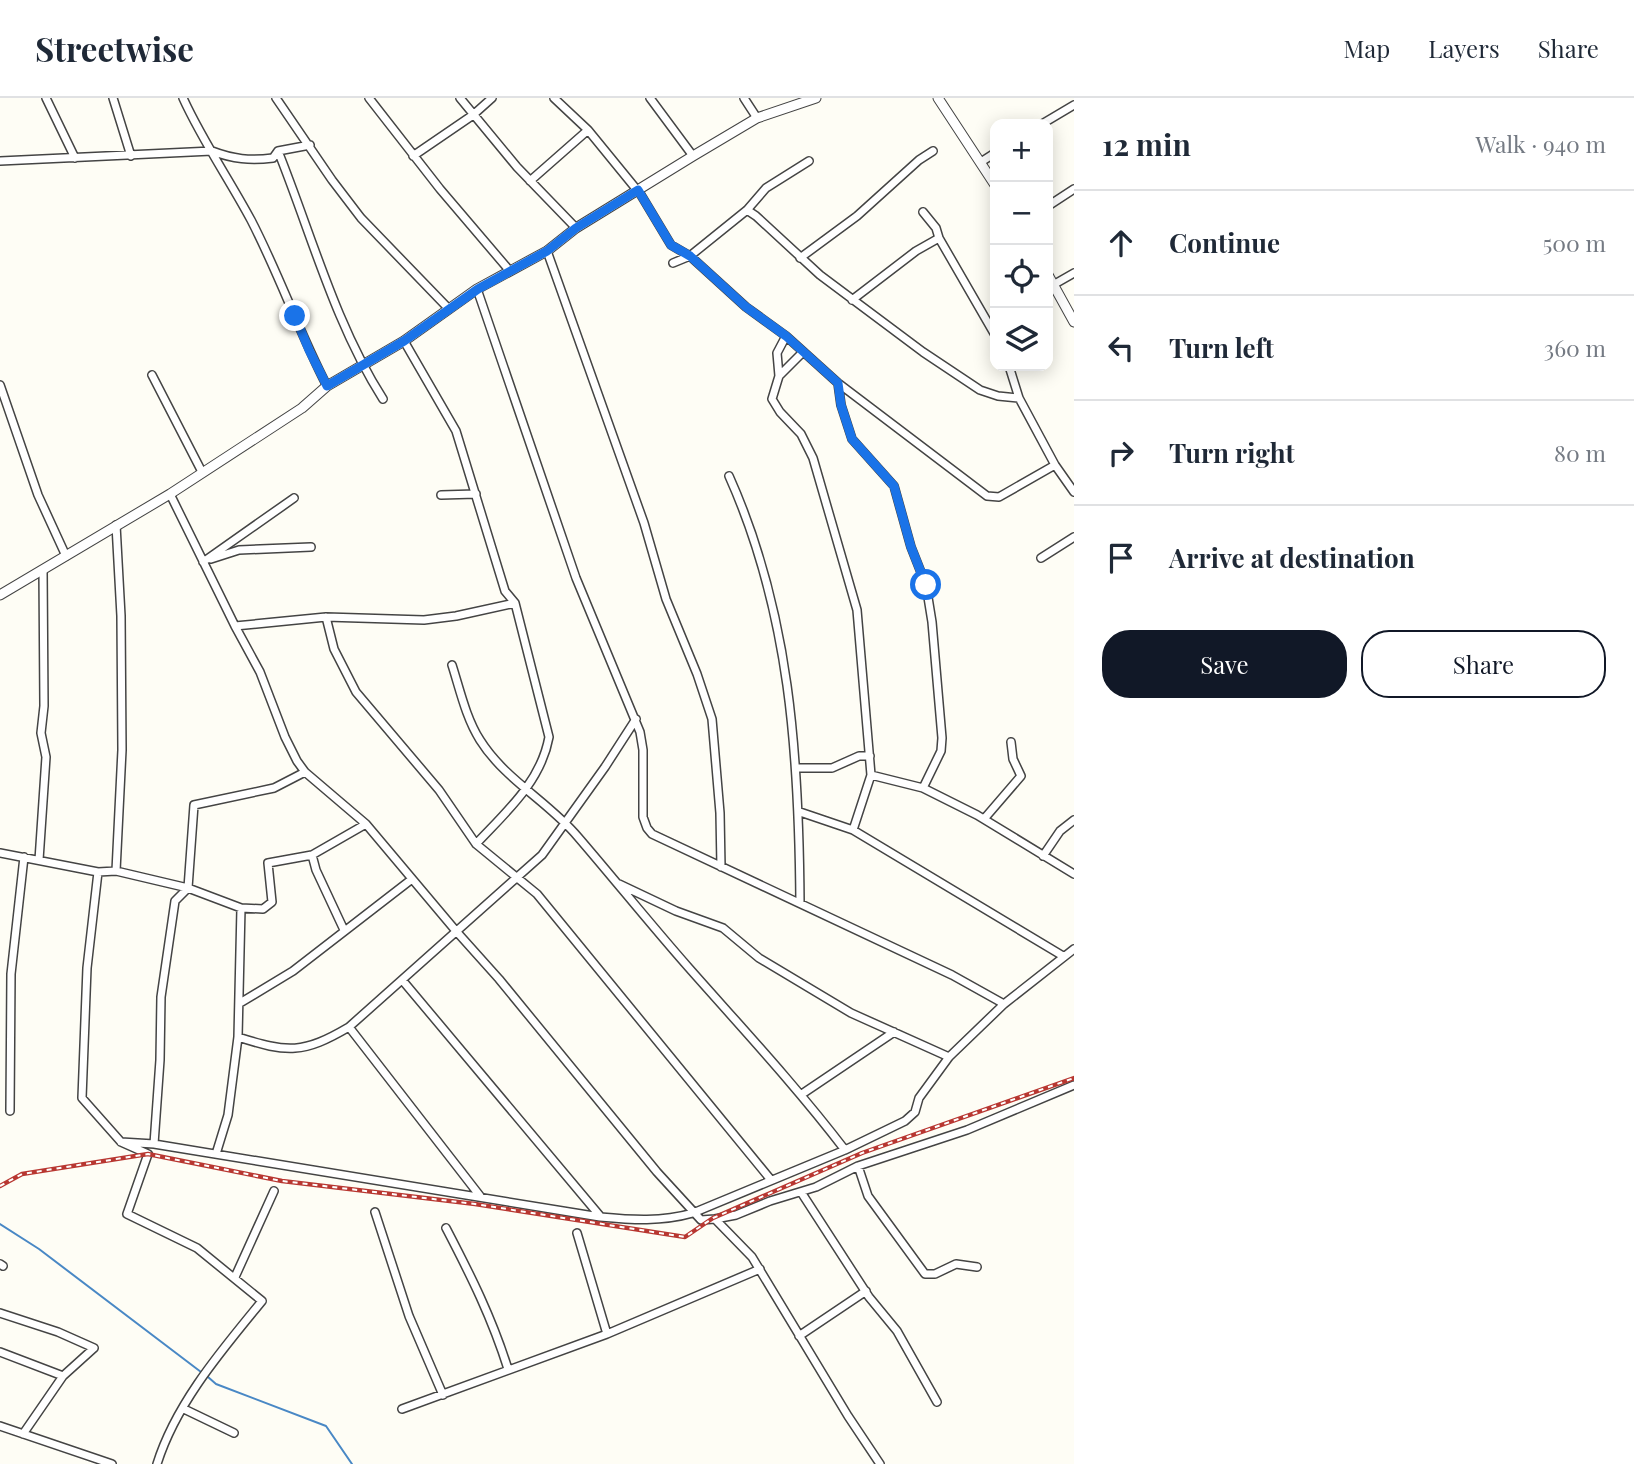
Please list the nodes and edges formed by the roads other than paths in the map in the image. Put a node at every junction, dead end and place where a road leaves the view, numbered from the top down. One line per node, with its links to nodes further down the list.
1 (46, 98): 27 (street)
2 (113, 98): 23 (street)
3 (183, 98): 19 (street)
4 (276, 98): 18 (street)
5 (369, 98): 24 (street)
6 (460, 98): 14 (street)
7 (492, 98): 14 (street)
8 (554, 98): 17 (street)
9 (650, 98): 25 (street)
10 (744, 98): 15 (street)
11 (816, 98): 15 (street)
12 (940, 99): 30 (street)
13 (1074, 105): 16 (street)
14 (473, 115): 24 (street); 31 (street)
15 (757, 118): 25 (street)
16 (1050, 119)
17 (588, 130): 31 (street); 34 (street)
18 (310, 145): 20 (street); 49 (street)
19 (212, 151): 20 (street); 23 (street); 61 (street)
20 (278, 151): 55 (street)
21 (933, 151): 42 (street)
22 (0, 152): 28 (street)
23 (131, 156): 27 (street)
24 (413, 156): 44 (street)
25 (693, 156): 34 (street)
26 (990, 156): 30 (street)
27 (75, 158): 28 (street)
28 (1, 161)
29 (809, 161): 36 (street)
30 (981, 162): 32 (street)
31 (530, 181): 38 (street)
32 (993, 182)
33 (1074, 189): 35 (street)
34 (638, 190): 38 (street); 41 (street)
35 (1053, 203)
36 (747, 210): 41 (street); 42 (street)
37 (923, 212): 39 (street)
38 (576, 228): 40 (street)
39 (939, 238): 48 (street); 51 (street)
40 (547, 251): 44 (street); 104 (street)
41 (690, 256): 43 (street); 52 (street)
42 (800, 258): 48 (street)
43 (673, 263)
44 (509, 270): 47 (street)
45 (1074, 273): 46 (street)
46 (1053, 285): 50 (street)
47 (478, 289): 49 (street); 84 (street)
48 (852, 300): 63 (street)
49 (448, 308): 53 (street)
50 (1074, 322)
51 (990, 326)
52 (786, 336): 54 (street); 58 (street)
53 (404, 341): 55 (street); 69 (street)
54 (803, 352): 58 (street); 59 (street)
55 (362, 367): 61 (street); 62 (street)
56 (1011, 371): 63 (street)
57 (152, 375): 65 (street)
58 (779, 376): 86 (street)
59 (838, 383): 64 (street); 90 (street)
60 (0, 385): 75 (street)
61 (327, 386): 65 (street)
62 (383, 398)
63 (1019, 398): 64 (street)
64 (1055, 465): 67 (street)
65 (202, 472): 68 (street)
66 (729, 476): 87 (street)
67 (1074, 492)
68 (170, 494): 72 (street); 77 (street)
69 (476, 494): 70 (street); 80 (street)
70 (441, 495)
71 (294, 498): 77 (street)
72 (116, 525): 75 (street); 106 (street)
73 (1074, 537): 76 (street)
74 (310, 547): 77 (street)
75 (66, 556): 78 (street)
76 (1041, 558)
77 (203, 562): 82 (street)
78 (43, 570): 79 (street); 103 (street)
79 (1, 592)
80 (514, 603): 81 (street); 91 (street)
81 (326, 617): 82 (street); 98 (street)
82 (235, 626): 88 (street)
83 (452, 666): 91 (street)
84 (636, 719): 95 (street); 104 (street)
85 (1011, 742): 93 (street)
86 (870, 756): 87 (street); 89 (street)
87 (796, 768): 92 (street)
88 (305, 772): 96 (street); 111 (street)
89 (872, 775): 90 (street); 97 (street)
90 (923, 788): 93 (street)
91 (526, 790): 95 (street); 98 (street)
92 (800, 812): 97 (street); 112 (street)
93 (984, 819): 101 (street)
94 (1074, 820): 101 (street)
95 (566, 822): 108 (street); 110 (street)
96 (366, 824): 100 (street); 109 (street)
97 (853, 830): 117 (street)
98 (475, 844): 108 (street)
99 (0, 853): 102 (street)
100 (312, 855): 113 (street); 114 (street)
101 (1043, 856): 107 (street)
102 (24, 857): 103 (street); 127 (street)
103 (39, 860): 105 (street)
104 (721, 867): 112 (street)
105 (98, 872): 106 (street); 128 (street)
106 (116, 872): 111 (street)
107 (1074, 874)
108 (515, 878): 115 (street); 133 (street)
109 (412, 879): 114 (street); 115 (street)
110 (618, 884): 122 (street); 126 (street)
111 (188, 888): 113 (street); 129 (street)
112 (800, 903): 120 (street)
113 (241, 908): 119 (street)
114 (344, 930): 119 (street)
115 (456, 931): 118 (street); 138 (street)
116 (1074, 949): 117 (street)
117 (1063, 956): 120 (street)
118 (403, 981): 121 (street); 139 (street)
119 (240, 1003): 123 (street)
120 (1004, 1004): 124 (street)
121 (349, 1027): 123 (street); 136 (street)
122 (894, 1032): 124 (street); 126 (street)
123 (238, 1037): 131 (street)
124 (949, 1057): 130 (street)
125 (1074, 1086): 132 (street)
126 (802, 1094): 130 (street)
127 (10, 1111)
128 (121, 1142): 129 (street); 145 (street)
129 (154, 1144): 131 (street)
130 (845, 1150): 133 (street)
131 (216, 1154): 136 (street)
132 (858, 1166): 135 (street); 143 (street)
133 (771, 1180): 138 (street)
134 (274, 1191): 145 (street)
135 (801, 1192): 140 (street); 146 (street)
136 (480, 1196): 139 (street)
137 (375, 1212): 153 (street)
138 (692, 1213): 139 (street); 140 (street)
139 (600, 1217)
140 (715, 1219): 144 (street)
141 (446, 1228): 151 (street)
142 (577, 1233): 148 (street)
143 (977, 1267)
144 (760, 1269): 148 (street); 149 (street)
145 (235, 1277): 155 (street)
146 (866, 1291): 149 (street); 154 (street)
147 (0, 1313): 152 (street)
148 (607, 1334): 151 (street)
149 (799, 1336): 162 (street)
150 (0, 1352): 152 (street)
151 (508, 1369): 153 (street)
152 (63, 1376): 159 (street)
153 (443, 1395): 156 (street)
154 (937, 1402)
155 (184, 1409): 158 (street); 161 (street)
156 (402, 1409)
157 (0, 1426): 159 (street)
158 (234, 1433)
159 (23, 1434): 160 (street)
160 (112, 1464)
161 (157, 1464)
162 (880, 1464)

